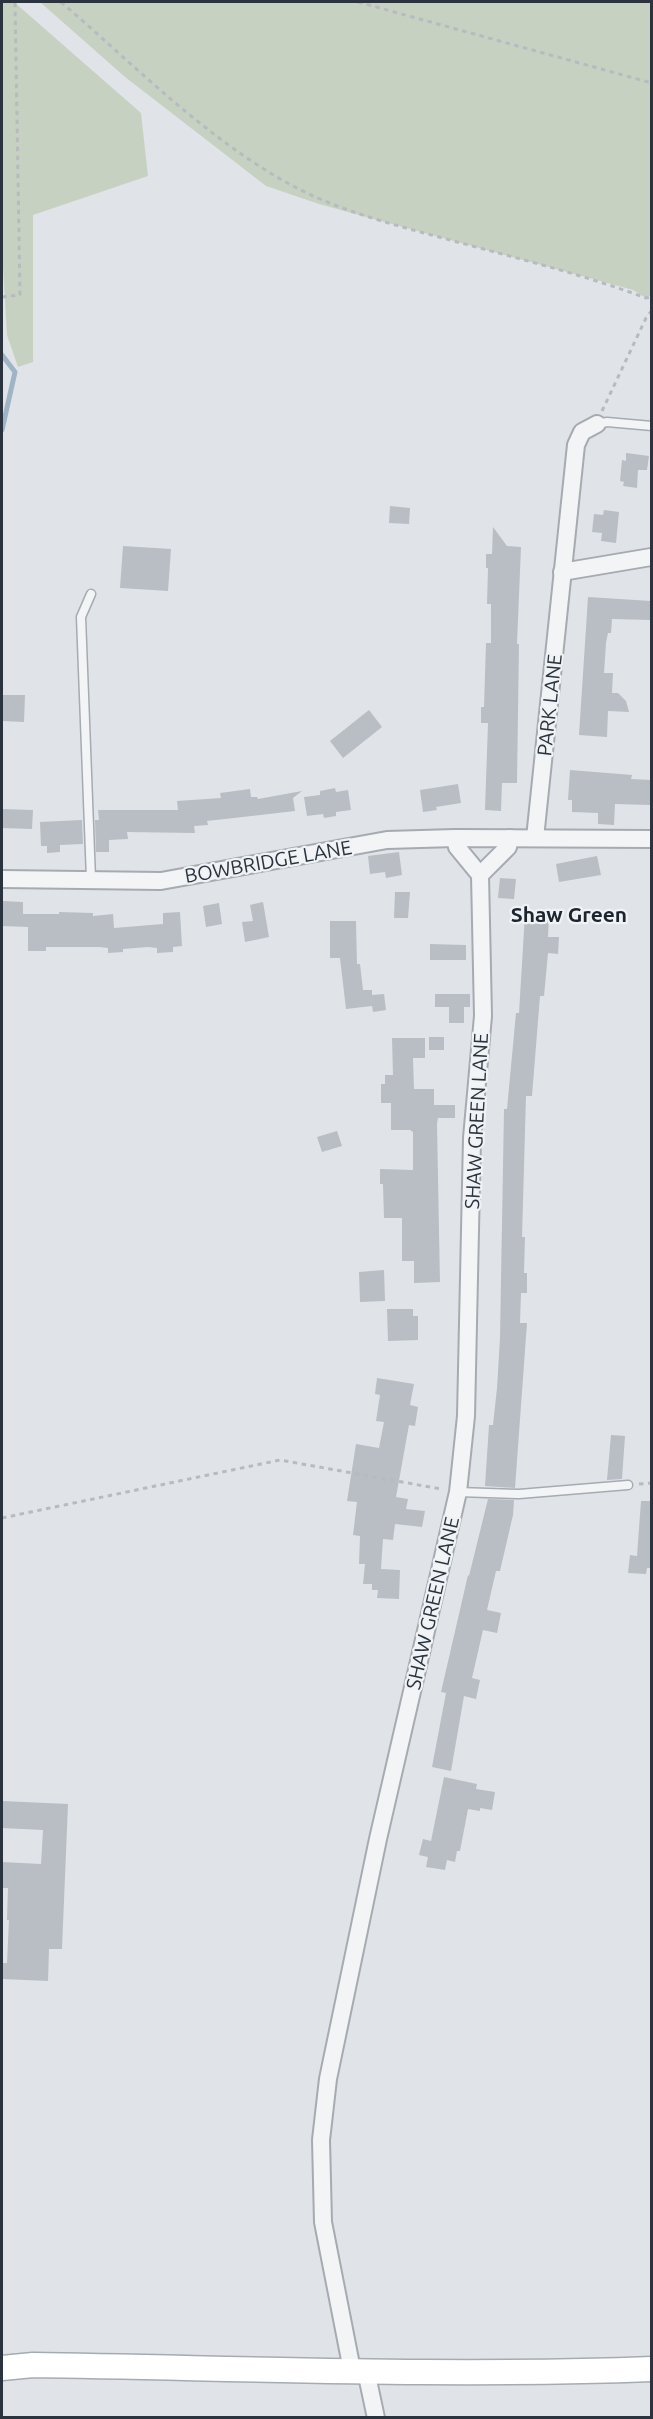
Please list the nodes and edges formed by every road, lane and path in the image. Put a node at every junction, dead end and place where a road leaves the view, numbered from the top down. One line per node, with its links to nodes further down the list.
1 (15, 2): 5 (path)
2 (62, 2): 6 (path)
3 (358, 2): 4 (path)
4 (651, 83)
5 (2, 297)
6 (651, 297)
7 (651, 310): 8 (path)
8 (597, 424): 9 (lane); 11 (street, PARK LANE)
9 (651, 426)
10 (651, 557): 11 (street)
11 (562, 572): 15 (street, PARK LANE)
12 (91, 594): 19 (lane)
13 (510, 837): 14 (street, BOWBRIDGE LANE); 15 (street, BOWBRIDGE LANE); 17 (street)
14 (455, 838): 17 (street); 19 (street, BOWBRIDGE LANE)
15 (535, 838): 16 (street, BOWBRIDGE LANE)
16 (651, 838)
17 (480, 875): 21 (street, SHAW GREEN LANE)
18 (2, 879): 19 (street, BOWBRIDGE LANE)
19 (91, 879)
20 (628, 1485): 21 (lane)
21 (458, 1492): 22 (path); 25 (street, SHAW GREEN LANE)
22 (2, 1518)
23 (2, 2368): 25 (main road)
24 (651, 2369): 25 (main road)
25 (359, 2370): 26 (street, SHAW GREEN LANE)
26 (376, 2418)

